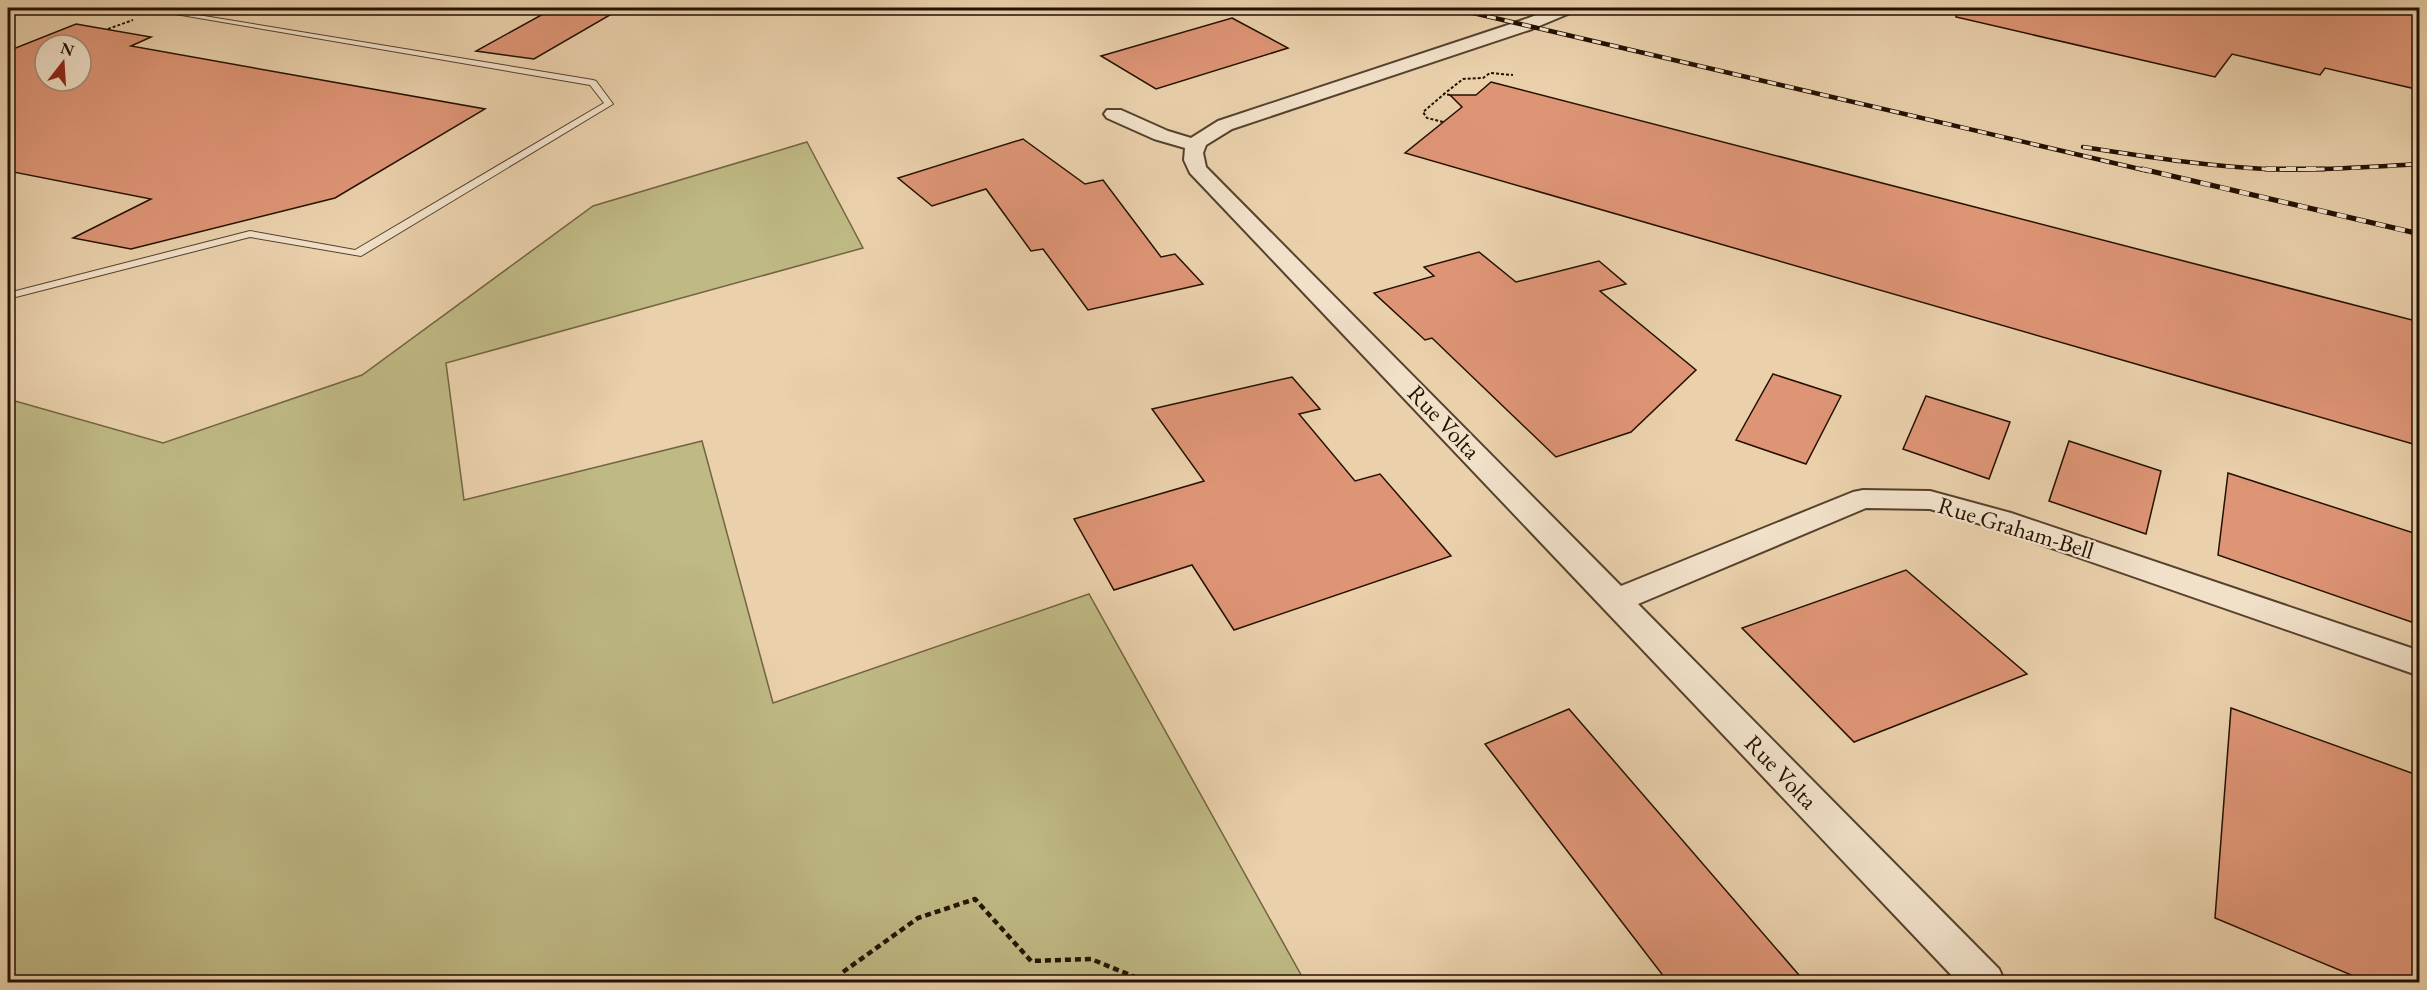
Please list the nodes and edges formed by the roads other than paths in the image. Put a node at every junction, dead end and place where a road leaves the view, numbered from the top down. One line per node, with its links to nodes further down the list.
1 (144, 8): 5 (lane)
2 (1569, 8): 4 (street)
3 (1114, 114): 4 (street)
4 (1195, 145): 6 (street, Rue Volta)
5 (8, 296)
6 (1615, 601): 7 (street, Rue Graham-Bell); 8 (street, Rue Volta)
7 (2420, 664)
8 (1985, 982)

